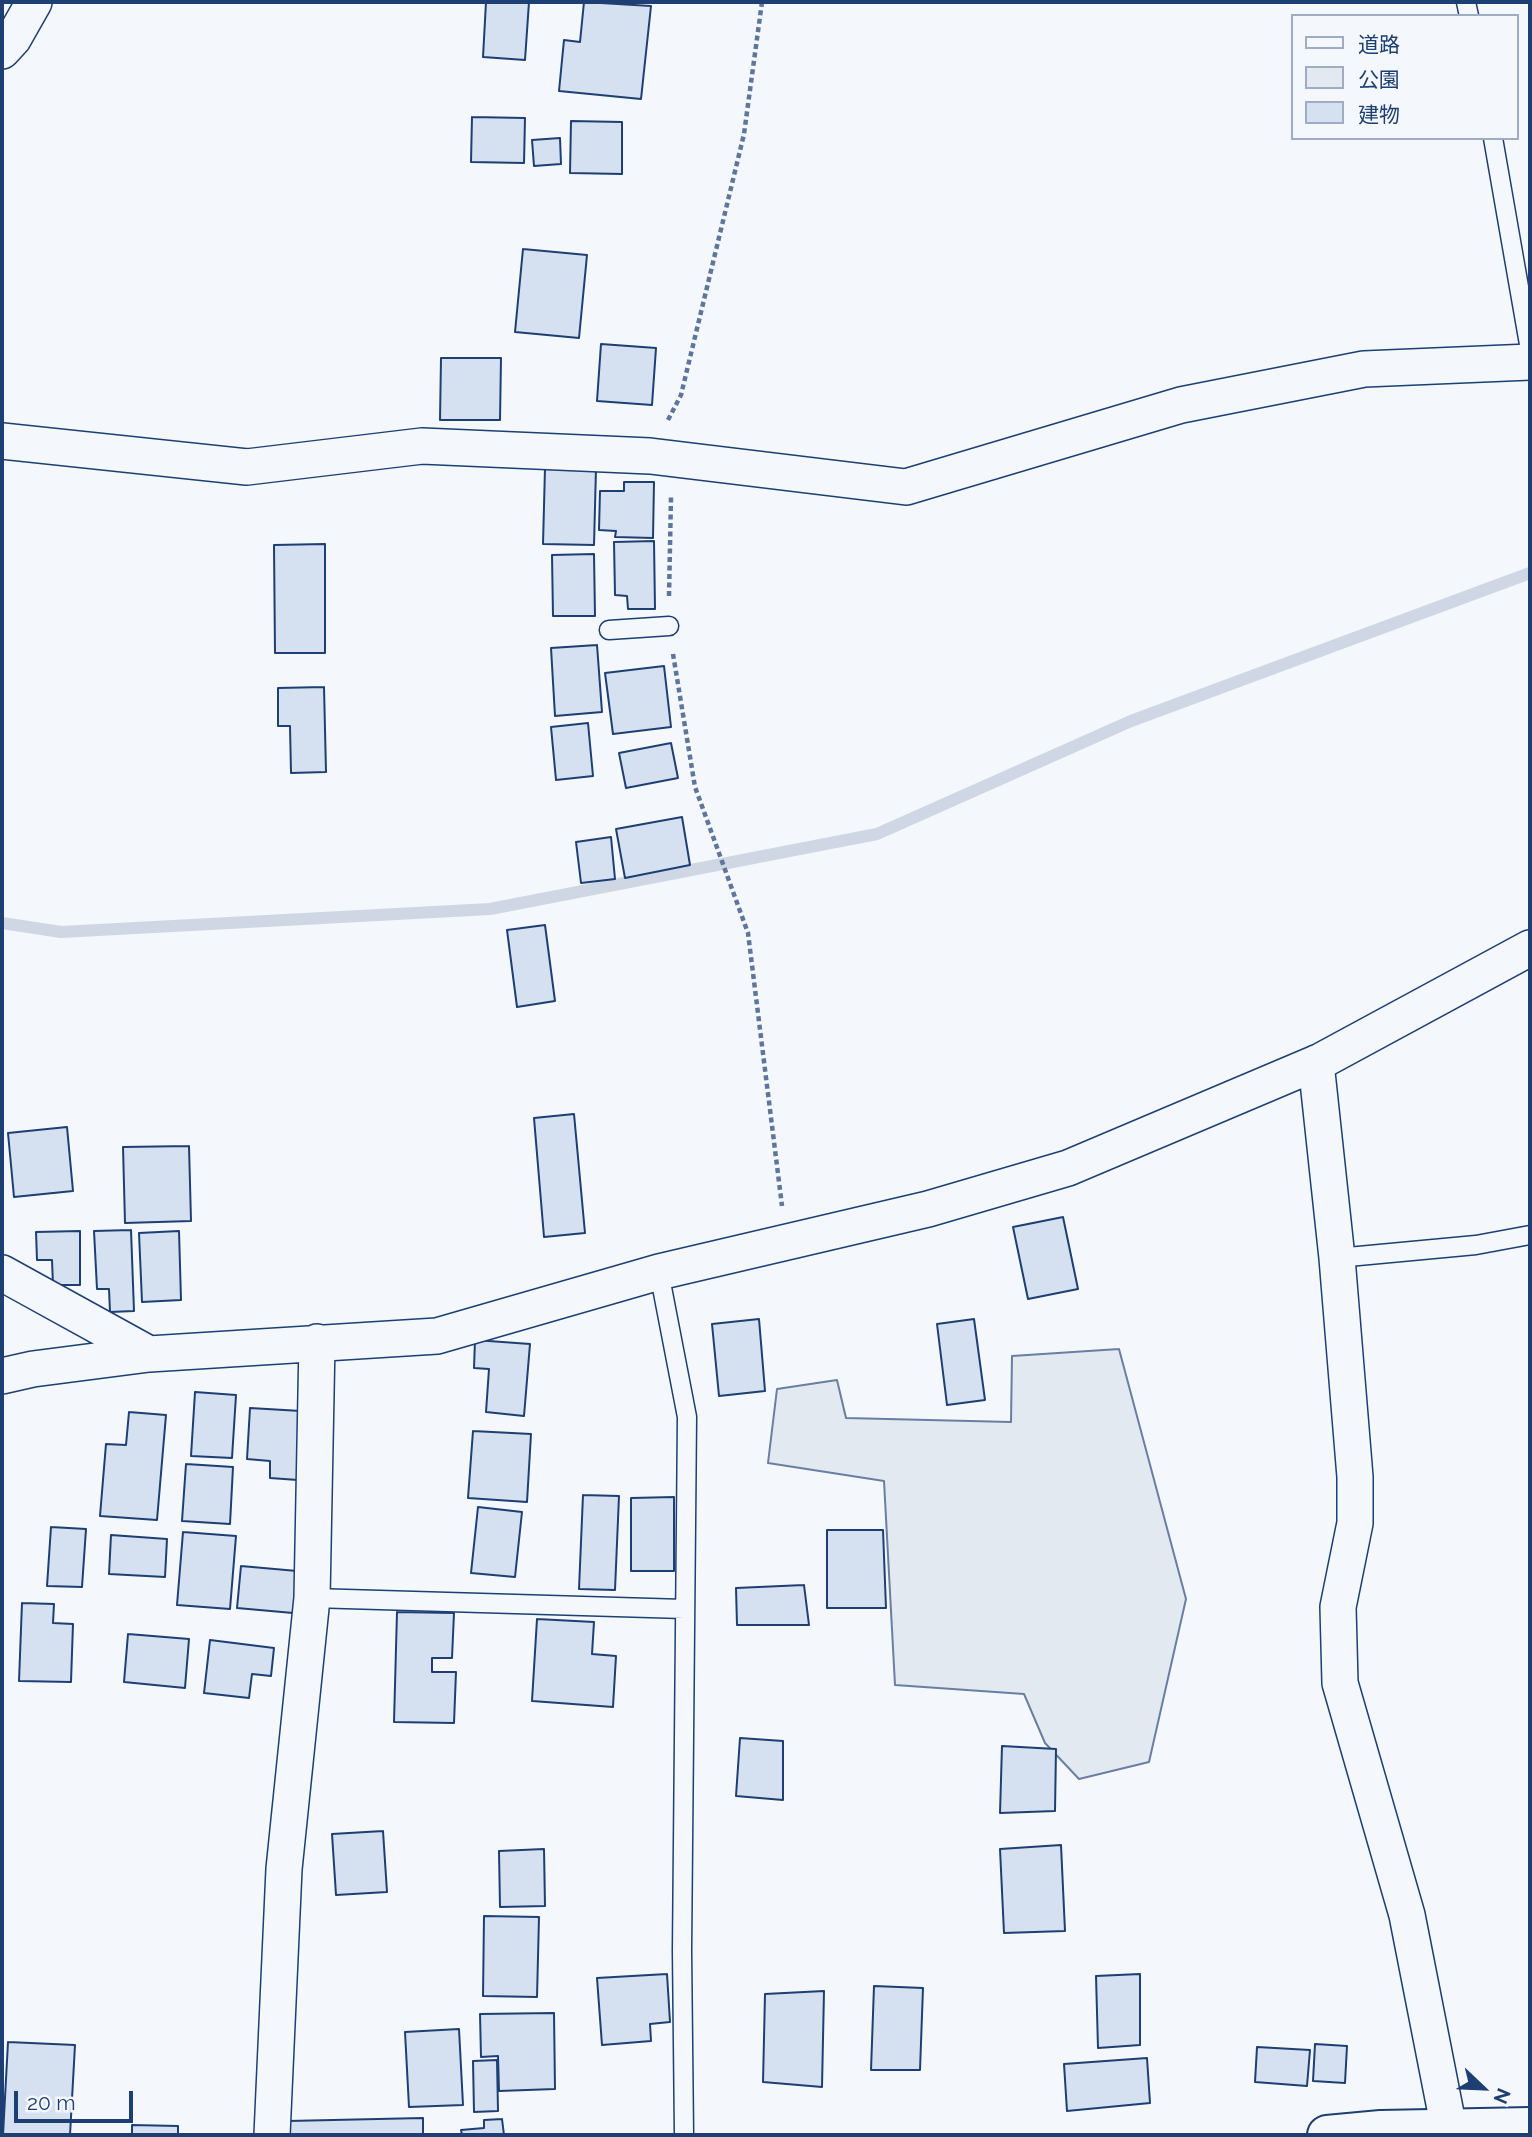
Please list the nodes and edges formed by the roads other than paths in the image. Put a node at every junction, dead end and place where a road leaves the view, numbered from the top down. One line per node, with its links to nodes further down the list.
1 (34, 2): 2 (street)
2 (2, 51)
3 (1493, 140): 4 (lane)
4 (1530, 350)
5 (1530, 362): 6 (street)
6 (2, 441)
7 (669, 625): 8 (lane)
8 (608, 630)
9 (1530, 948): 10 (street)
10 (1316, 1063): 12 (street); 13 (street)
11 (1530, 1235): 12 (lane)
12 (1337, 1258): 21 (street)
13 (659, 1272): 15 (street); 19 (lane)
14 (2, 1273): 16 (street)
15 (317, 1342): 16 (street); 18 (street)
16 (149, 1354): 17 (street)
17 (2, 1376)
18 (312, 1598): 19 (lane); 22 (street)
19 (684, 1609): 23 (lane)
20 (1530, 2127): 21 (highway)
21 (1450, 2129): 24 (highway)
22 (272, 2135)
23 (684, 2135)
24 (1327, 2135)

